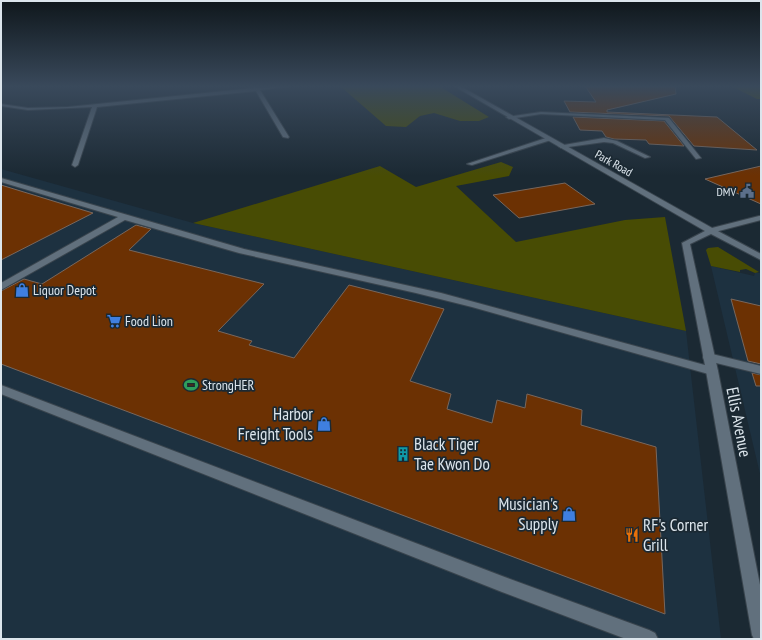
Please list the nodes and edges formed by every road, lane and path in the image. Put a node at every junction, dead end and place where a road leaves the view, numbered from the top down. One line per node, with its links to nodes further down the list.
1 (91, 116): 12 (street)
2 (273, 116): 6 (street)
3 (519, 116): 5 (street)
4 (601, 116): 10 (street)
5 (510, 117): 7 (street, Park Road)
6 (286, 137)
7 (549, 139): 8 (street, Park Road); 11 (street)
8 (561, 146): 9 (street); 16 (street, Park Road)
9 (647, 157)
10 (698, 158)
11 (470, 164)
12 (75, 165)
13 (1, 180): 14 (street)
14 (122, 218): 18 (street); 21 (street)
15 (759, 218): 16 (street)
16 (710, 231): 17 (street, Park Road); 19 (street, Ellis Avenue)
17 (761, 257)
18 (1, 287)
19 (708, 357): 20 (street); 21 (street, Ellis Avenue)
20 (761, 370)
21 (712, 371): 23 (street, Ellis Avenue)
22 (1, 389): 24 (street)
23 (761, 635)
24 (649, 639)

